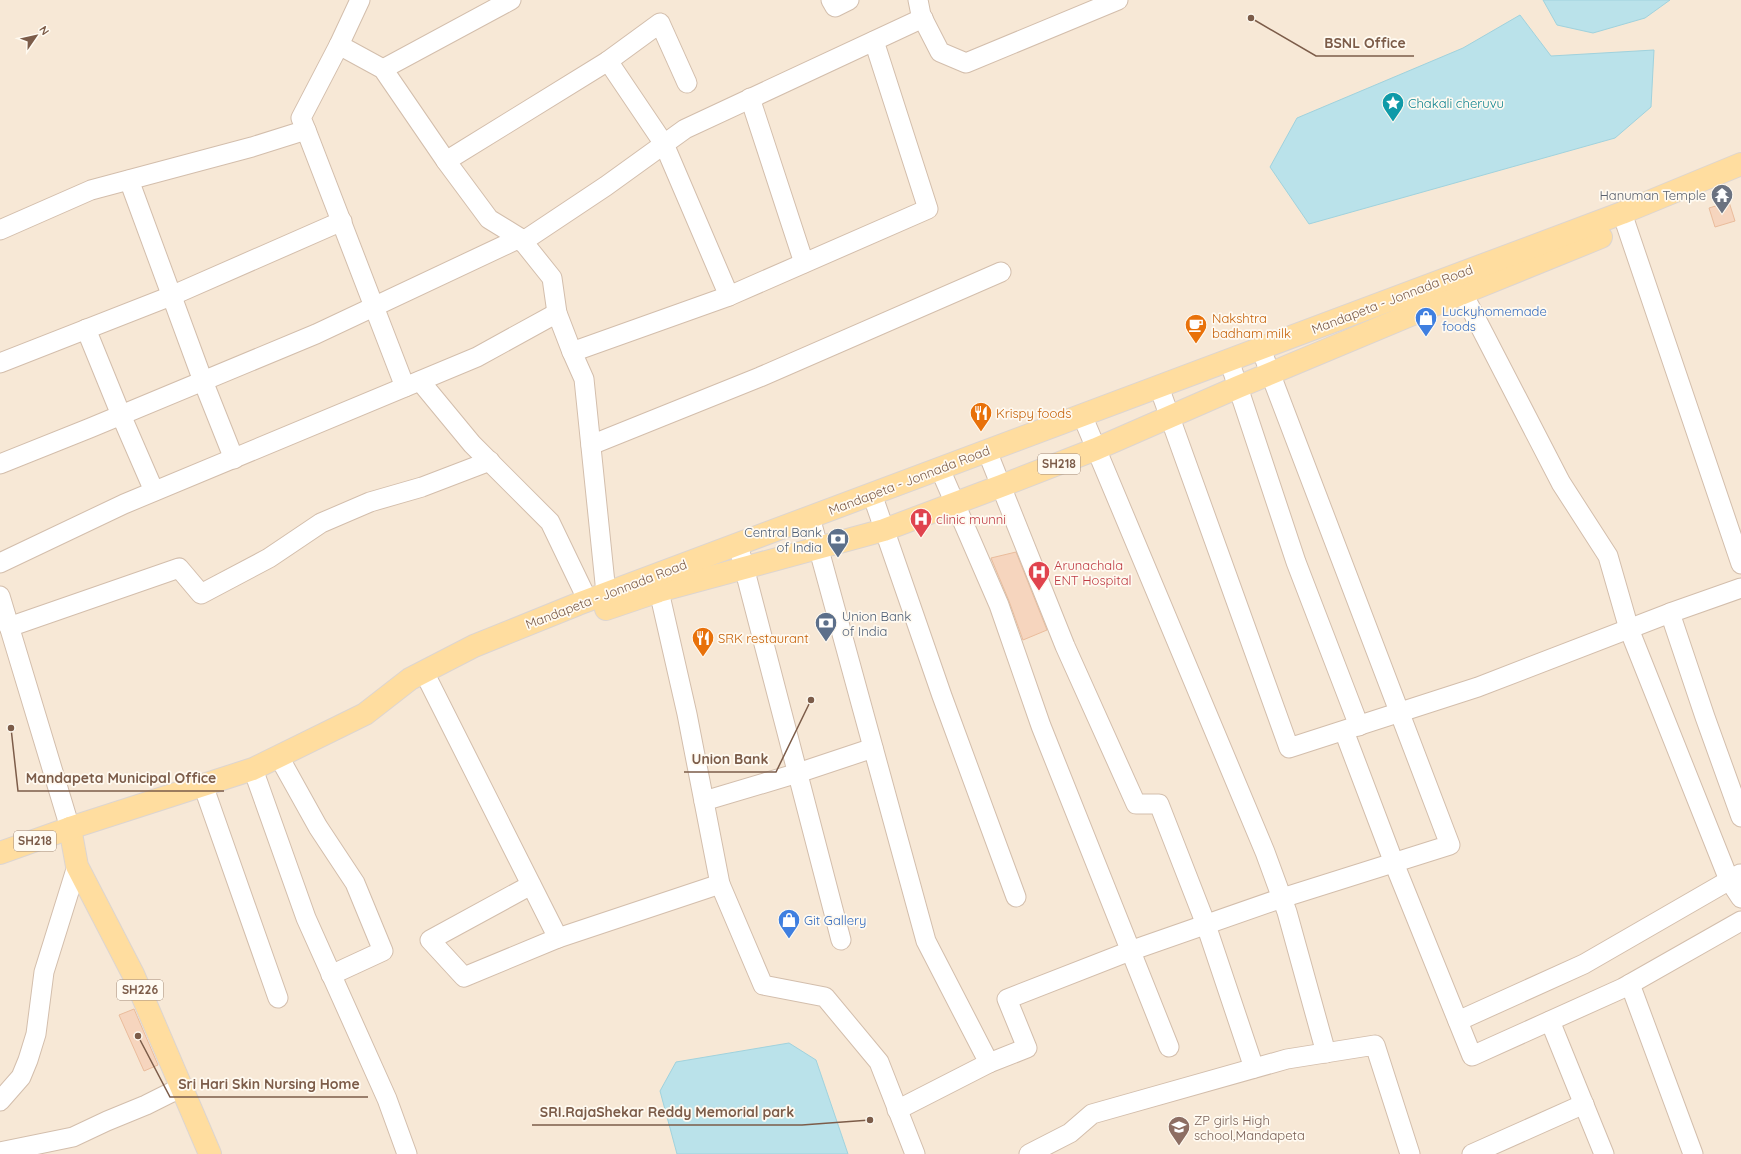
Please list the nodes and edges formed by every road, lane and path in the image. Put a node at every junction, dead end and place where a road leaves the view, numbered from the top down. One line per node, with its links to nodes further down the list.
1 (360, 0): 9 (street)
2 (511, 0): 11 (street)
3 (832, 0): 4 (street)
4 (849, 0)
5 (918, 0): 7 (street)
6 (1118, 0): 7 (street)
7 (923, 18): 8 (street)
8 (874, 41): 13 (street); 24 (street)
9 (339, 45): 11 (street); 14 (street)
10 (608, 61): 12 (street); 15 (street); 16 (street)
11 (383, 69): 16 (street)
12 (687, 83)
13 (750, 98): 15 (street); 24 (street)
14 (306, 130): 19 (street); 21 (street)
15 (664, 144): 23 (street); 28 (street)
16 (446, 161): 23 (street)
17 (1741, 164): 20 (main road, Mandapeta - Jonnada Road / SH218)
18 (1741, 178): 20 (main road, SH218)
19 (129, 180): 22 (street); 27 (street)
20 (1624, 220): 26 (main road, Mandapeta - Jonnada Road / SH218); 60 (street)
21 (342, 221): 27 (street); 29 (street)
22 (0, 230)
23 (521, 240): 29 (street); 30 (street)
24 (804, 263): 28 (street)
25 (1001, 272): 44 (street)
26 (1459, 284): 32 (main road, Mandapeta - Jonnada Road / SH218); 36 (main road, SH218); 68 (street)
27 (171, 296): 31 (street); 37 (street)
28 (729, 296): 33 (street)
29 (375, 306): 37 (street); 38 (street)
30 (557, 313): 33 (street); 38 (street)
31 (86, 329): 35 (street); 41 (street)
32 (1261, 348): 34 (main road, Mandapeta - Jonnada Road / SH218); 36 (street)
33 (572, 352): 44 (street)
34 (1229, 360): 39 (main road, Mandapeta - Jonnada Road / SH218); 40 (street)
35 (0, 363)
36 (1271, 374): 40 (main road, SH218); 70 (street)
37 (203, 381): 41 (street); 47 (street)
38 (412, 384): 47 (street); 48 (street)
39 (1159, 387): 42 (main road, Mandapeta - Jonnada Road / SH218); 43 (street)
40 (1238, 387): 43 (main road, SH218); 71 (street)
41 (121, 415): 49 (street); 52 (street)
42 (1082, 415): 45 (street); 46 (main road, Mandapeta - Jonnada Road / SH218)
43 (1169, 416): 45 (main road, SH218); 71 (street)
44 (591, 445): 65 (street)
45 (1096, 449): 51 (main road, SH218); 87 (street)
46 (987, 451): 50 (main road, Mandapeta - Jonnada Road / SH218); 51 (street)
47 (234, 459): 52 (street)
48 (490, 462): 65 (street); 67 (street)
49 (0, 464)
50 (940, 469): 53 (main road, Mandapeta - Jonnada Road / SH218); 54 (street)
51 (1001, 486): 54 (main road, SH218); 90 (street)
52 (154, 491): 59 (street)
53 (872, 494): 55 (main road, Mandapeta - Jonnada Road / SH218); 56 (street)
54 (955, 503): 56 (main road, SH218); 93 (street)
55 (810, 517): 57 (main road, Mandapeta - Jonnada Road / SH218); 58 (street)
56 (884, 530): 58 (main road, SH218); 86 (street)
57 (738, 544): 61 (street); 62 (main road, Mandapeta - Jonnada Road / SH218)
58 (818, 547): 61 (main road, SH218); 72 (street)
59 (0, 563)
60 (1741, 564)
61 (744, 568): 62 (main road, SH218); 75 (street)
62 (657, 583): 65 (main road, Mandapeta - Jonnada Road / SH218); 69 (main road, SH218); 77 (street)
63 (1741, 588): 66 (street)
64 (0, 596): 67 (street)
65 (597, 597): 69 (main road, Mandapeta - Jonnada Road / SH218)
66 (1670, 613): 68 (street); 78 (street)
67 (10, 628): 79 (street)
68 (1629, 630): 70 (street); 83 (street)
69 (426, 677): 73 (main road, Mandapeta - Jonnada Road / SH218); 85 (street)
70 (1399, 713): 71 (street); 81 (street)
71 (1351, 728): 81 (street)
72 (873, 748): 75 (street); 101 (street)
73 (279, 757): 74 (main road, Mandapeta - Jonnada Road / SH218); 94 (street)
74 (254, 769): 76 (main road, Mandapeta - Jonnada Road / SH218); 94 (street)
75 (798, 774): 77 (street); 92 (street)
76 (203, 785): 79 (main road, Mandapeta - Jonnada Road / SH218); 96 (street)
77 (704, 801): 84 (street)
78 (1741, 816)
79 (70, 828): 80 (main road, Mandapeta - Jonnada Road / SH218); 82 (main road, SH226)
80 (0, 853)
81 (1394, 863): 87 (street); 97 (street)
82 (77, 866): 103 (main road, SH226); 104 (street)
83 (1735, 877): 88 (street); 97 (street)
84 (720, 884): 91 (street); 106 (street)
85 (532, 885): 91 (street); 91 (street)
86 (1016, 896)
87 (1282, 898): 90 (street); 100 (street)
88 (1741, 898)
89 (1741, 921): 95 (street)
90 (1206, 925): 93 (street); 102 (street)
91 (558, 938)
92 (841, 940)
93 (1130, 951): 99 (street); 101 (street)
94 (331, 975): 109 (street)
95 (1630, 984): 98 (street); 115 (street)
96 (278, 998)
97 (1458, 1021): 98 (street)
98 (1550, 1021): 105 (street)
99 (1169, 1047)
100 (1326, 1053): 102 (street); 112 (street)
101 (989, 1063): 106 (street)
102 (1254, 1068): 111 (street)
103 (182, 1087): 107 (street); 108 (main road, SH226)
104 (0, 1101)
105 (1584, 1104): 113 (street); 114 (street)
106 (897, 1110): 110 (street)
107 (0, 1152)
108 (210, 1154)
109 (407, 1154)
110 (914, 1154)
111 (1029, 1154)
112 (1410, 1154)
113 (1472, 1154)
114 (1604, 1154)
115 (1693, 1154)

